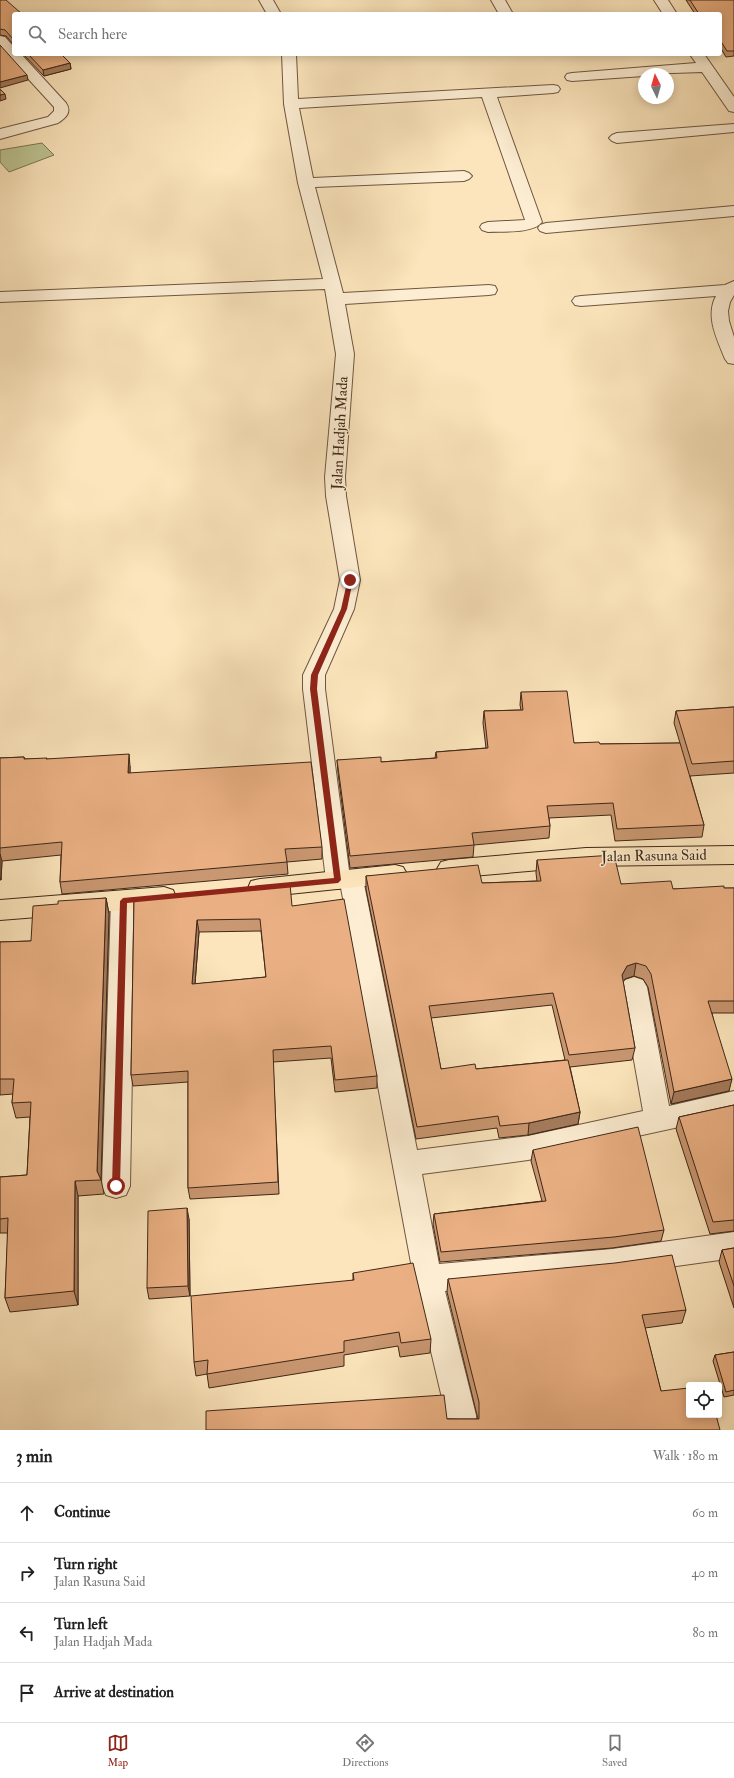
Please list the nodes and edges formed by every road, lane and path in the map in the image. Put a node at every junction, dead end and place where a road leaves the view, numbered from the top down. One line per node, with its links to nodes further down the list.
1 (266, 0): 4 (street)
2 (498, 0): 5 (street)
3 (661, 0): 6 (street)
4 (273, 12)
5 (505, 12)
6 (669, 12)
7 (0, 40): 8 (street)
8 (12, 53)
9 (15, 56): 19 (street)
10 (289, 56): 16 (street, Jalan Hadjah Mada)
11 (698, 56): 12 (street)
12 (706, 67): 13 (street); 17 (street)
13 (572, 77)
14 (553, 89): 15 (street)
15 (488, 93): 16 (street); 24 (street)
16 (291, 104): 22 (street, Jalan Hadjah Mada)
17 (734, 108)
18 (734, 128): 20 (street)
19 (0, 134)
20 (617, 138)
21 (464, 176): 22 (street)
22 (306, 183): 28 (street, Jalan Hadjah Mada)
23 (734, 211): 25 (street)
24 (488, 227)
25 (546, 228)
26 (731, 288): 30 (street); 31 (street)
27 (488, 290): 28 (street)
28 (334, 292): 29 (street); 33 (street, Jalan Hadjah Mada)
29 (0, 297)
30 (581, 301)
31 (734, 359)
32 (734, 855): 33 (main road, Jalan Rasuna Said)
33 (344, 880): 34 (main road, Jalan Rasuna Said); 41 (street, Jalan Hadjah Mada)
34 (242, 890)
35 (187, 895): 36 (main road)
36 (123, 901): 37 (main road); 42 (street)
37 (0, 910)
38 (634, 987): 40 (street)
39 (734, 1103): 40 (street)
40 (658, 1120): 41 (street)
41 (406, 1164): 44 (street, Jalan Hadjah Mada)
42 (116, 1186)
43 (734, 1245): 44 (street)
44 (428, 1279): 45 (street, Jalan Hadjah Mada)
45 (462, 1430)

